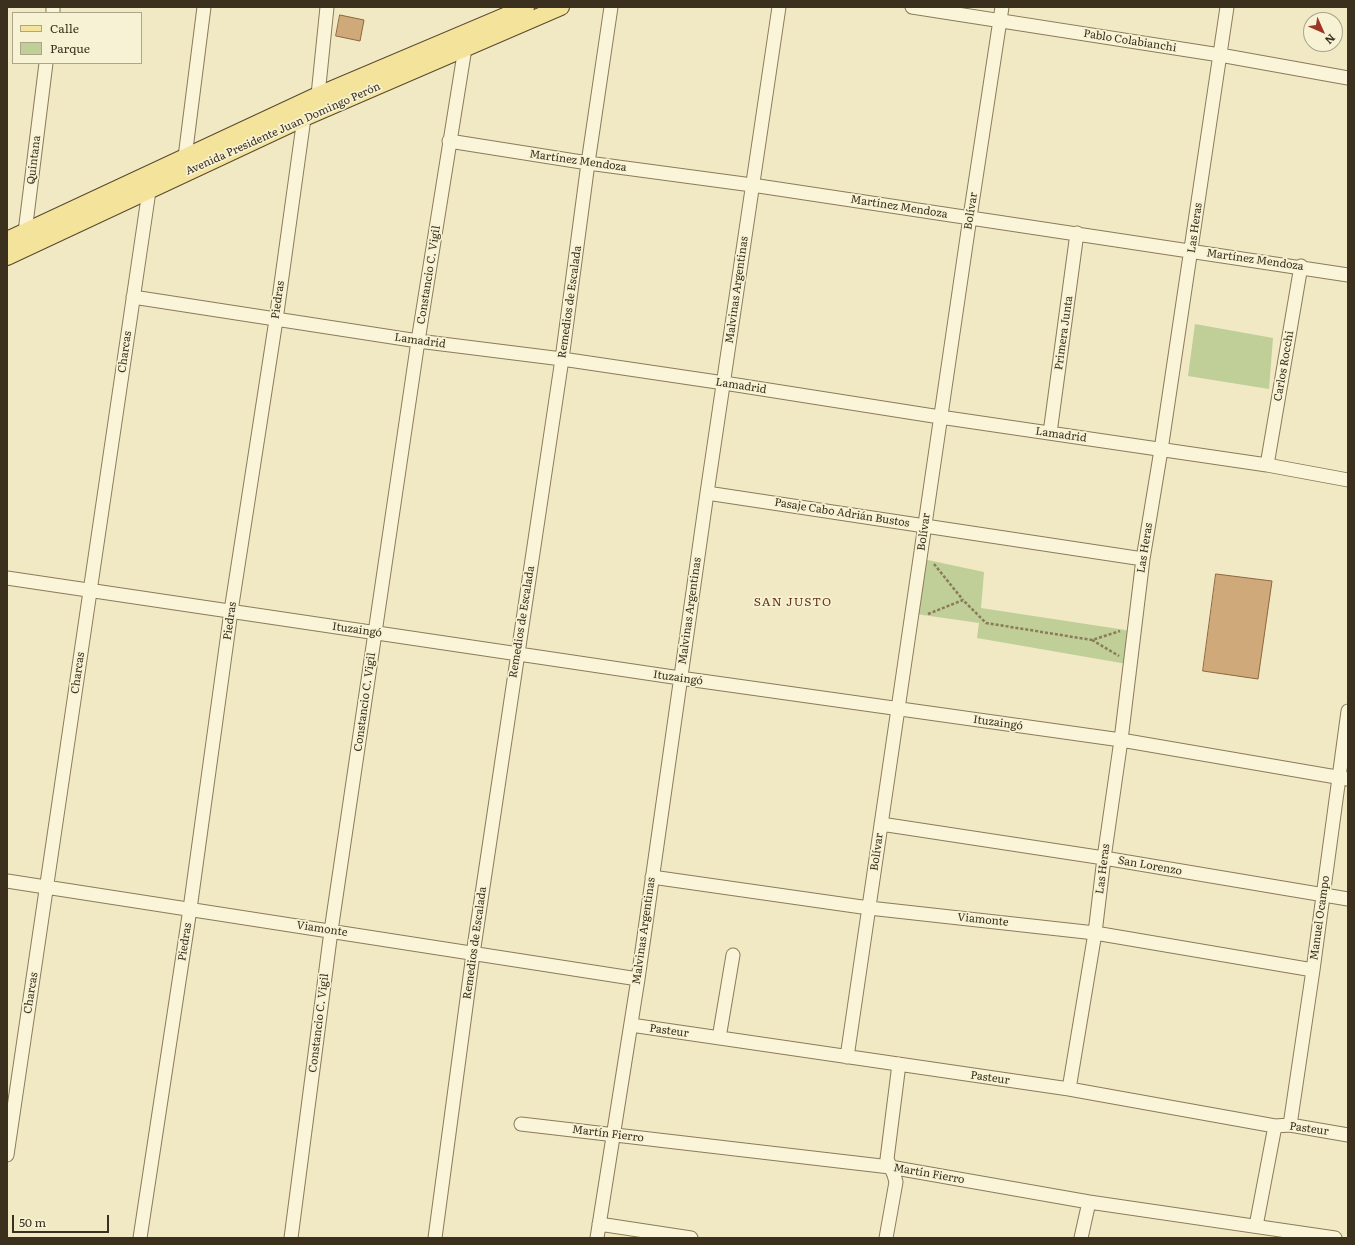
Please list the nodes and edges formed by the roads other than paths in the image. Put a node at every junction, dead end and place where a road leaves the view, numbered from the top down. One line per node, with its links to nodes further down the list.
1 (204, 7): 18 (street)
2 (327, 7): 15 (street, Piedras)
3 (526, 7): 15 (main road, Avenida Presidente Juan Domingo Perón)
4 (561, 7): 11 (main road, Avenida Presidente Juan Domingo Perón)
5 (611, 7): 19 (street, Remedios de Escalada)
6 (779, 7): 20 (street, Malvinas Argentinas)
7 (912, 7): 10 (street, Pablo Colabianchi)
8 (1002, 7): 10 (street, Bolívar)
9 (1227, 7): 12 (street, Las Heras)
10 (1000, 20): 12 (street, Pablo Colabianchi); 22 (street, Bolívar)
11 (465, 48): 16 (main road, Avenida Presidente Juan Domingo Perón); 17 (street, Constancio C. Vigil)
12 (1220, 55): 14 (street, Pablo Colabianchi); 27 (street, Las Heras)
13 (46, 64): 23 (street, Quintana)
14 (1348, 78)
15 (318, 95): 16 (street, Piedras); 18 (main road, Avenida Presidente Juan Domingo Perón)
16 (304, 118): 21 (main road, Avenida Presidente Juan Domingo Perón); 32 (street, Piedras)
17 (450, 141): 19 (street, Martínez Mendoza); 33 (street, Constancio C. Vigil)
18 (185, 157): 23 (main road, Avenida Presidente Juan Domingo Perón)
19 (588, 163): 20 (street, Martínez Mendoza); 34 (street, Remedios de Escalada)
20 (752, 185): 22 (street, Martínez Mendoza); 35 (street, Malvinas Argentinas)
21 (149, 191): 28 (main road, Avenida Presidente Juan Domingo Perón); 31 (street, Charcas)
22 (970, 217): 24 (street, Martínez Mendoza); 36 (street, Bolívar)
23 (25, 232): 25 (main road, Avenida Presidente Juan Domingo Perón); 26 (street)
24 (1077, 233): 27 (street, Martínez Mendoza); 37 (street, Primera Junta)
25 (7, 240)
26 (7, 250)
27 (1192, 250): 29 (street, Martínez Mendoza); 38 (street, Las Heras)
28 (7, 257)
29 (1300, 266): 30 (street, Martínez Mendoza); 39 (street, Carlos Rocchi)
30 (1348, 274)
31 (133, 297): 32 (street, Lamadrid); 45 (street, Charcas)
32 (276, 320): 33 (street, Lamadrid); 46 (street, Piedras)
33 (418, 341): 34 (street, Lamadrid); 47 (street, Constancio C. Vigil)
34 (562, 359): 35 (street, Lamadrid); 48 (street, Remedios de Escalada)
35 (724, 383): 36 (street, Lamadrid); 41 (street, Malvinas Argentinas)
36 (940, 417): 37 (street, Lamadrid); 42 (street, Bolívar)
37 (1050, 433): 38 (street, Lamadrid)
38 (1161, 450): 39 (street, Lamadrid); 43 (street, Las Heras)
39 (1267, 465): 40 (street, Lamadrid)
40 (1348, 480)
41 (707, 493): 42 (street, Pasaje Cabo Adrián Bustos); 49 (street, Malvinas Argentinas)
42 (925, 526): 43 (street, Pasaje Cabo Adrián Bustos); 50 (street, Bolívar)
43 (1143, 559): 52 (street, Las Heras)
44 (7, 578): 45 (street, Ituzaingó)
45 (90, 591): 46 (street, Ituzaingó); 58 (street, Charcas)
46 (231, 611): 47 (street, Ituzaingó); 62 (street, Piedras)
47 (375, 633): 48 (street, Ituzaingó); 63 (street, Constancio C. Vigil)
48 (518, 654): 49 (street, Ituzaingó); 65 (street, Remedios de Escalada)
49 (680, 678): 50 (street, Ituzaingó); 56 (street, Malvinas Argentinas)
50 (899, 709): 52 (street, Ituzaingó); 54 (street, Bolívar)
51 (1348, 711): 53 (street, Manuel Ocampo)
52 (1121, 740): 53 (street, Ituzaingó); 55 (street, Las Heras)
53 (1343, 779): 59 (street, Manuel Ocampo)
54 (881, 824): 55 (street, San Lorenzo); 61 (street, Bolívar)
55 (1104, 858): 59 (street, San Lorenzo); 64 (street, Las Heras)
56 (652, 877): 61 (street, Viamonte); 68 (street, Malvinas Argentinas)
57 (7, 881): 58 (street, Viamonte)
58 (47, 887): 62 (street, Viamonte); 79 (street, Charcas)
59 (1323, 895): 60 (street, San Lorenzo); 67 (street, Manuel Ocampo)
60 (1348, 899)
61 (869, 908): 64 (street, Viamonte); 71 (street, Bolívar)
62 (190, 909): 63 (street, Viamonte); 85 (street, Piedras)
63 (331, 931): 65 (street, Viamonte); 86 (street, Constancio C. Vigil)
64 (1095, 932): 67 (street, Viamonte); 73 (street, Las Heras)
65 (473, 954): 68 (street, Viamonte); 87 (street, Remedios de Escalada)
66 (733, 955): 70 (street)
67 (1313, 970): 75 (street, Manuel Ocampo)
68 (638, 979): 69 (street, Malvinas Argentinas)
69 (631, 1025): 70 (street, Pasteur); 77 (street, Malvinas Argentinas)
70 (719, 1038): 71 (street, Pasteur)
71 (847, 1057): 72 (street, Pasteur)
72 (899, 1064): 73 (street, Pasteur); 80 (street)
73 (1069, 1089): 76 (street, Pasteur)
74 (521, 1124): 77 (street, Martín Fierro)
75 (1290, 1125): 76 (street, Pasteur); 78 (street, Pasteur)
76 (1275, 1126): 83 (street)
77 (614, 1135): 80 (street, Martín Fierro); 82 (street, Malvinas Argentinas)
78 (1348, 1135)
79 (7, 1154)
80 (890, 1168): 81 (street, Martín Fierro); 90 (street)
81 (1089, 1202): 83 (street, Martín Fierro); 91 (street)
82 (599, 1224): 88 (street, Malvinas Argentinas); 89 (street)
83 (1256, 1226): 84 (street, Martín Fierro)
84 (1284, 1234): 92 (street, Martín Fierro)
85 (140, 1238)
86 (291, 1238)
87 (435, 1238)
88 (597, 1238)
89 (691, 1238)
90 (886, 1238)
91 (1081, 1238)
92 (1336, 1238)

